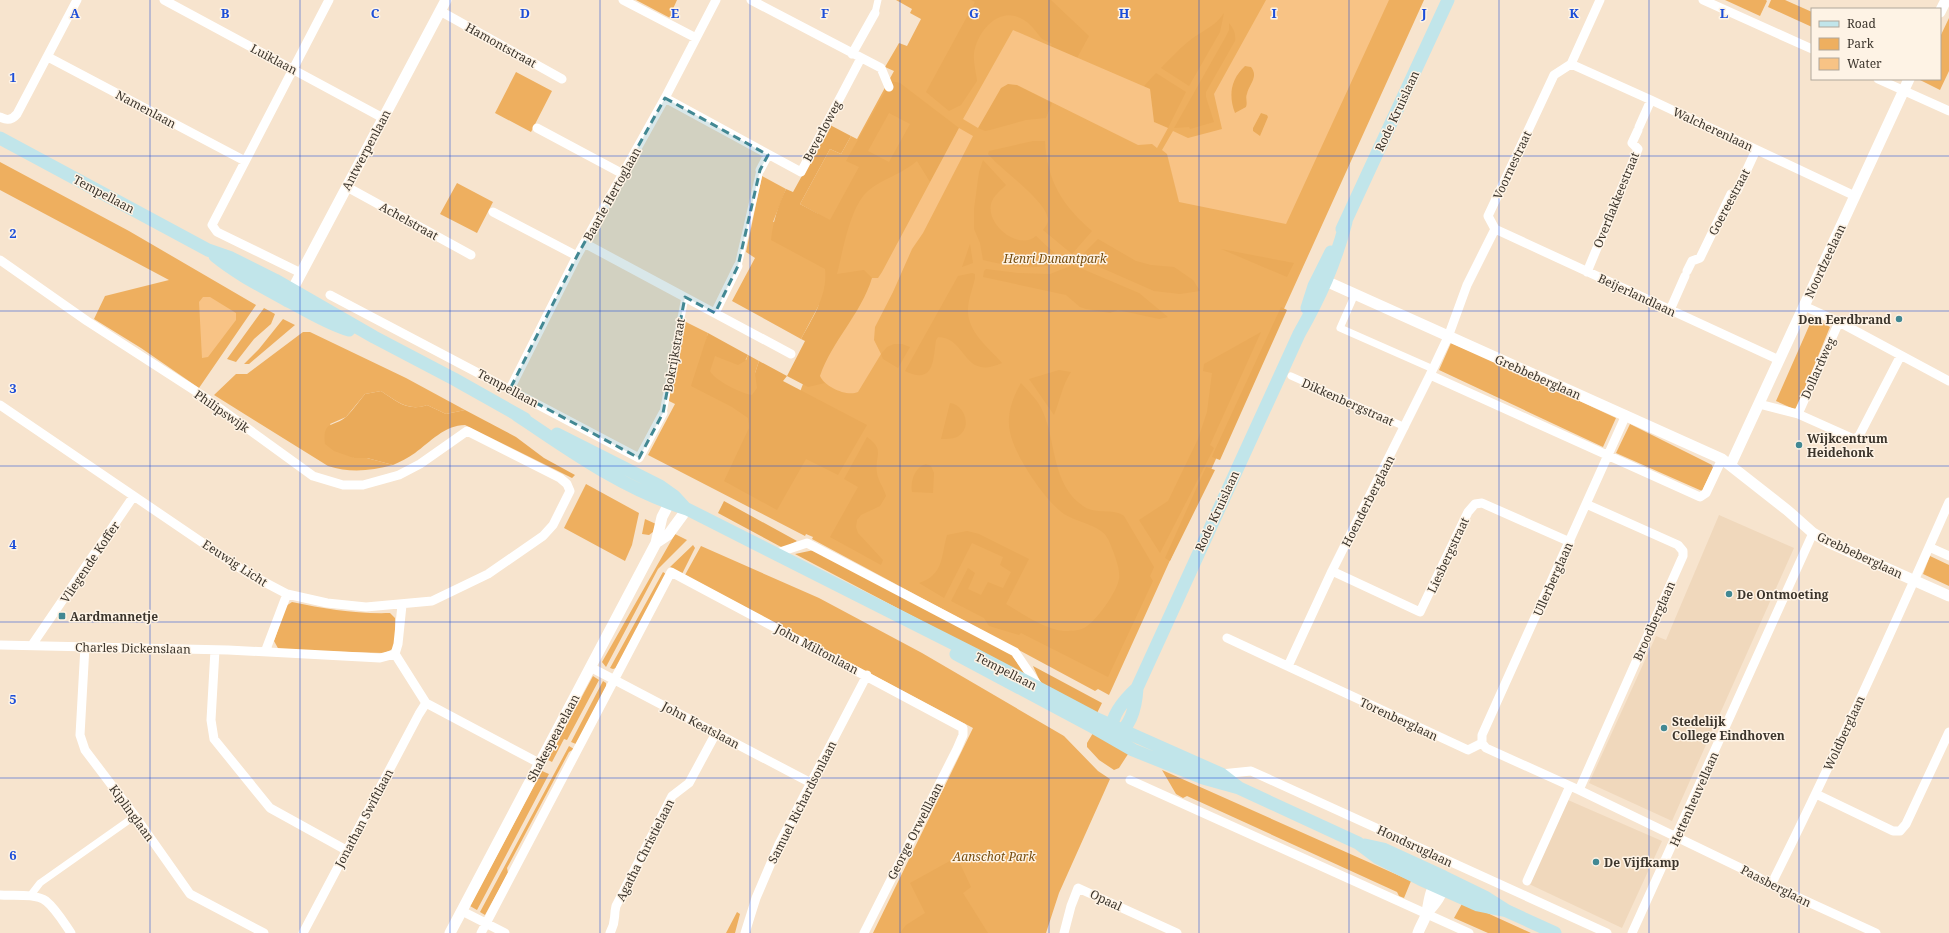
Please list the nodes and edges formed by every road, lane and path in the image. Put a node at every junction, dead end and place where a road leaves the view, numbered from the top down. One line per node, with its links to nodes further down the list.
1 (78, 0): 19 (street)
2 (164, 0): 22 (street, Luiklaan)
3 (329, 0): 22 (street)
4 (446, 0): 14 (street, Antwerpenlaan)
5 (623, 0): 16 (street)
6 (716, 0): 16 (street, Baarle Hertoglaan)
7 (751, 0): 18 (street)
8 (878, 0): 15 (street)
9 (1448, 0): 51 (main road, Rode Kruislaan)
10 (1600, 0): 21 (street)
11 (1703, 0): 17 (street)
12 (1946, 0): 13 (street)
13 (1941, 10)
14 (440, 11): 23 (street, Hamontstraat); 32 (street, Antwerpenlaan)
15 (875, 13): 18 (street)
16 (696, 38): 28 (street, Baarle Hertoglaan)
17 (1811, 49)
18 (852, 54): 20 (street)
19 (48, 57): 31 (street); 37 (street, Namenlaan)
20 (861, 58): 26 (street); 36 (street, Beverloweg)
21 (1571, 64): 29 (street, Walcherenlaan); 43 (street, Voornestraat)
22 (293, 69): 32 (street, Luiklaan); 37 (street)
23 (562, 79)
24 (1880, 80): 27 (street)
25 (1909, 80): 27 (street, Noordzeelaan)
26 (889, 87)
27 (1904, 91): 30 (street); 41 (street, Noordzeelaan)
28 (665, 98): 36 (street, Beverloweg); 39 (street, Baarle Hertoglaan)
29 (1652, 100): 35 (street, Walcherenlaan); 49 (street, Overflakkeestraat)
30 (1949, 111)
31 (0, 117)
32 (383, 118): 40 (street, Antwerpenlaan)
33 (537, 128): 39 (street)
34 (0, 138): 53 (main road, Tempellaan)
35 (1756, 150): 41 (street, Walcherenlaan); 57 (street, Goereestraat)
36 (768, 155): 38 (street)
37 (245, 161): 50 (street)
38 (760, 170): 48 (street)
39 (623, 174): 44 (street, Baarle Hertoglaan)
40 (347, 187): 45 (street, Achelstraat); 50 (street, Antwerpenlaan)
41 (1855, 196): 56 (street, Noordzeelaan)
42 (493, 212): 46 (street)
43 (1495, 230): 49 (street, Beijerlandlaan); 60 (street)
44 (584, 243): 46 (street, Baarle Hertoglaan); 55 (street)
45 (471, 255)
46 (577, 256): 67 (street, Baarle Hertoglaan)
47 (0, 260): 74 (street, Philipswijk)
48 (738, 266): 58 (street)
49 (1587, 272): 57 (street, Beijerlandlaan)
50 (301, 273): 53 (street, Antwerpenlaan)
51 (1322, 279): 52 (street, Grebbeberglaan); 106 (main road, Rode Kruislaan)
52 (1355, 294): 60 (street, Grebbeberglaan); 64 (street)
53 (290, 295): 78 (main road, Tempellaan)
54 (330, 295): 67 (street, Tempellaan)
55 (685, 297): 58 (street); 70 (street, Bokrijkstraat)
56 (1804, 306): 59 (street, Dollardweg); 63 (street, Noordzeelaan)
57 (1670, 310): 63 (street, Beijerlandlaan)
58 (715, 313): 61 (street)
59 (1839, 322): 62 (street, Dollardweg); 71 (street, Dollardweg)
60 (1448, 337): 64 (street, Hoenderberglaan); 72 (street, Grebbeberglaan)
61 (791, 354)
62 (1900, 356): 66 (street, Dollardweg); 71 (street, Dollardweg)
63 (1779, 360): 68 (street, Noordzeelaan)
64 (1432, 372): 73 (street, Hoenderberglaan); 75 (street)
65 (1291, 376): 73 (street, Dikkenbergstraat)
66 (1949, 381)
67 (510, 389): 70 (street, Tempellaan)
68 (1759, 404): 71 (street, Dollardweg); 76 (street, Noordzeelaan)
69 (0, 405): 77 (street, Eeuwig Licht)
70 (663, 413)
71 (1798, 414)
72 (1626, 415): 75 (street, Ullerberglaan); 76 (street, Grebbeberglaan)
73 (1405, 427): 88 (street, Hoenderberglaan)
74 (456, 437): 92 (street, Eeuwig Licht)
75 (1608, 455): 76 (street); 80 (street, Ullerberglaan)
76 (1726, 461): 82 (street, Grebbeberglaan)
77 (133, 497): 90 (street, Eeuwig Licht); 96 (street, Vliegende Koffer)
78 (671, 500): 81 (main road, Tempellaan); 84 (street, Shakespearelaan)
79 (1949, 502): 85 (street, Woldberglaan)
80 (1586, 504): 83 (street, Ullerberglaan); 121 (street, Broodberglaan)
81 (687, 509): 84 (street, Shakespearelaan); 86 (main road, Tempellaan)
82 (1813, 533): 89 (street, Grebbeberglaan); 124 (street, Hettenheuvellaan)
83 (1570, 542): 88 (street, Liesbergstraat); 114 (street, Ullerberglaan)
84 (656, 543): 102 (street, Shakespearelaan)
85 (1929, 547): 87 (street); 89 (street, Woldberglaan)
86 (774, 554): 93 (main road, Tempellaan); 105 (street)
87 (1949, 556)
88 (1332, 571): 101 (street, Hoenderberglaan)
89 (1914, 579): 91 (street, Grebbeberglaan); 122 (street, Woldberglaan)
90 (287, 594): 92 (street, Eeuwig Licht); 99 (street)
91 (1949, 596)
92 (402, 605): 100 (street)
93 (888, 611): 105 (main road, Tempellaan); 113 (main road, Tempellaan)
94 (1227, 638): 101 (street, Torenberglaan)
95 (0, 645): 96 (street, Charles Dickenslaan)
96 (32, 646): 97 (street, Charles Dickenslaan)
97 (85, 646): 98 (street, Charles Dickenslaan); 123 (street, Kiplinglaan)
98 (215, 650): 99 (street, Charles Dickenslaan); 125 (street)
99 (265, 652): 100 (street, Charles Dickenslaan)
100 (395, 654): 107 (street)
101 (1288, 666): 114 (street, Torenberglaan)
102 (590, 667): 104 (street, John Keatslaan); 115 (street, Shakespearelaan)
103 (867, 676): 104 (street, John Miltonlaan); 109 (street, John Miltonlaan); 118 (street, Samuel Richardsonlaan)
104 (614, 679): 112 (street, John Keatslaan); 134 (street)
105 (1040, 688): 108 (main road, Tempellaan)
106 (1137, 688): 108 (main road, Rode Kruislaan); 110 (main road, Rode Kruislaan)
107 (426, 703): 115 (street); 125 (street, Jonathan Swiftlaan)
108 (1111, 725): 110 (main road, Tempellaan); 113 (main road)
109 (963, 728): 143 (street, George Orwelllaan)
110 (1124, 730): 113 (main road); 116 (main road, Hondsruglaan)
111 (1949, 732): 122 (street)
112 (716, 733): 118 (street, John Keatslaan); 141 (street, Agatha Christielaan)
113 (1112, 738): 120 (main road, Hondsruglaan)
114 (1482, 743): 119 (street)
115 (539, 763): 132 (street, Shakespearelaan)
116 (1221, 774): 120 (main road, Hondsruglaan); 130 (street, Hondsruglaan)
117 (1130, 780): 133 (street)
118 (811, 784): 142 (street, Samuel Richardsonlaan)
119 (1570, 786): 121 (street); 126 (street)
120 (1239, 788): 127 (main road, Hondsruglaan)
121 (1579, 790): 124 (street)
122 (1816, 794): 128 (street, Woldberglaan)
123 (135, 816): 131 (street); 136 (street, Kiplinglaan)
124 (1677, 837): 128 (street, Paasberglaan); 150 (street, Hettenheuvellaan)
125 (346, 850): 137 (street, Jonathan Swiftlaan)
126 (1527, 881): 130 (street)
127 (1440, 884): 133 (street); 148 (main road, Hondsruglaan)
128 (1771, 885): 151 (street, Paasberglaan)
129 (0, 895): 131 (street)
130 (1521, 895): 149 (street, Hondsruglaan)
131 (30, 896): 135 (street)
132 (462, 911): 134 (street); 138 (street, Shakespearelaan)
133 (1426, 914): 146 (street); 147 (street)
134 (486, 923): 139 (street); 140 (street)
135 (71, 933)
136 (264, 933)
137 (303, 933)
138 (450, 933)
139 (481, 933)
140 (505, 933)
141 (610, 933)
142 (745, 933)
143 (864, 933)
144 (1064, 933): 145 (street, Opaal)
145 (1177, 933)
146 (1418, 933)
147 (1469, 933)
148 (1555, 933)
149 (1607, 933)
150 (1632, 933)
151 (1876, 933)

